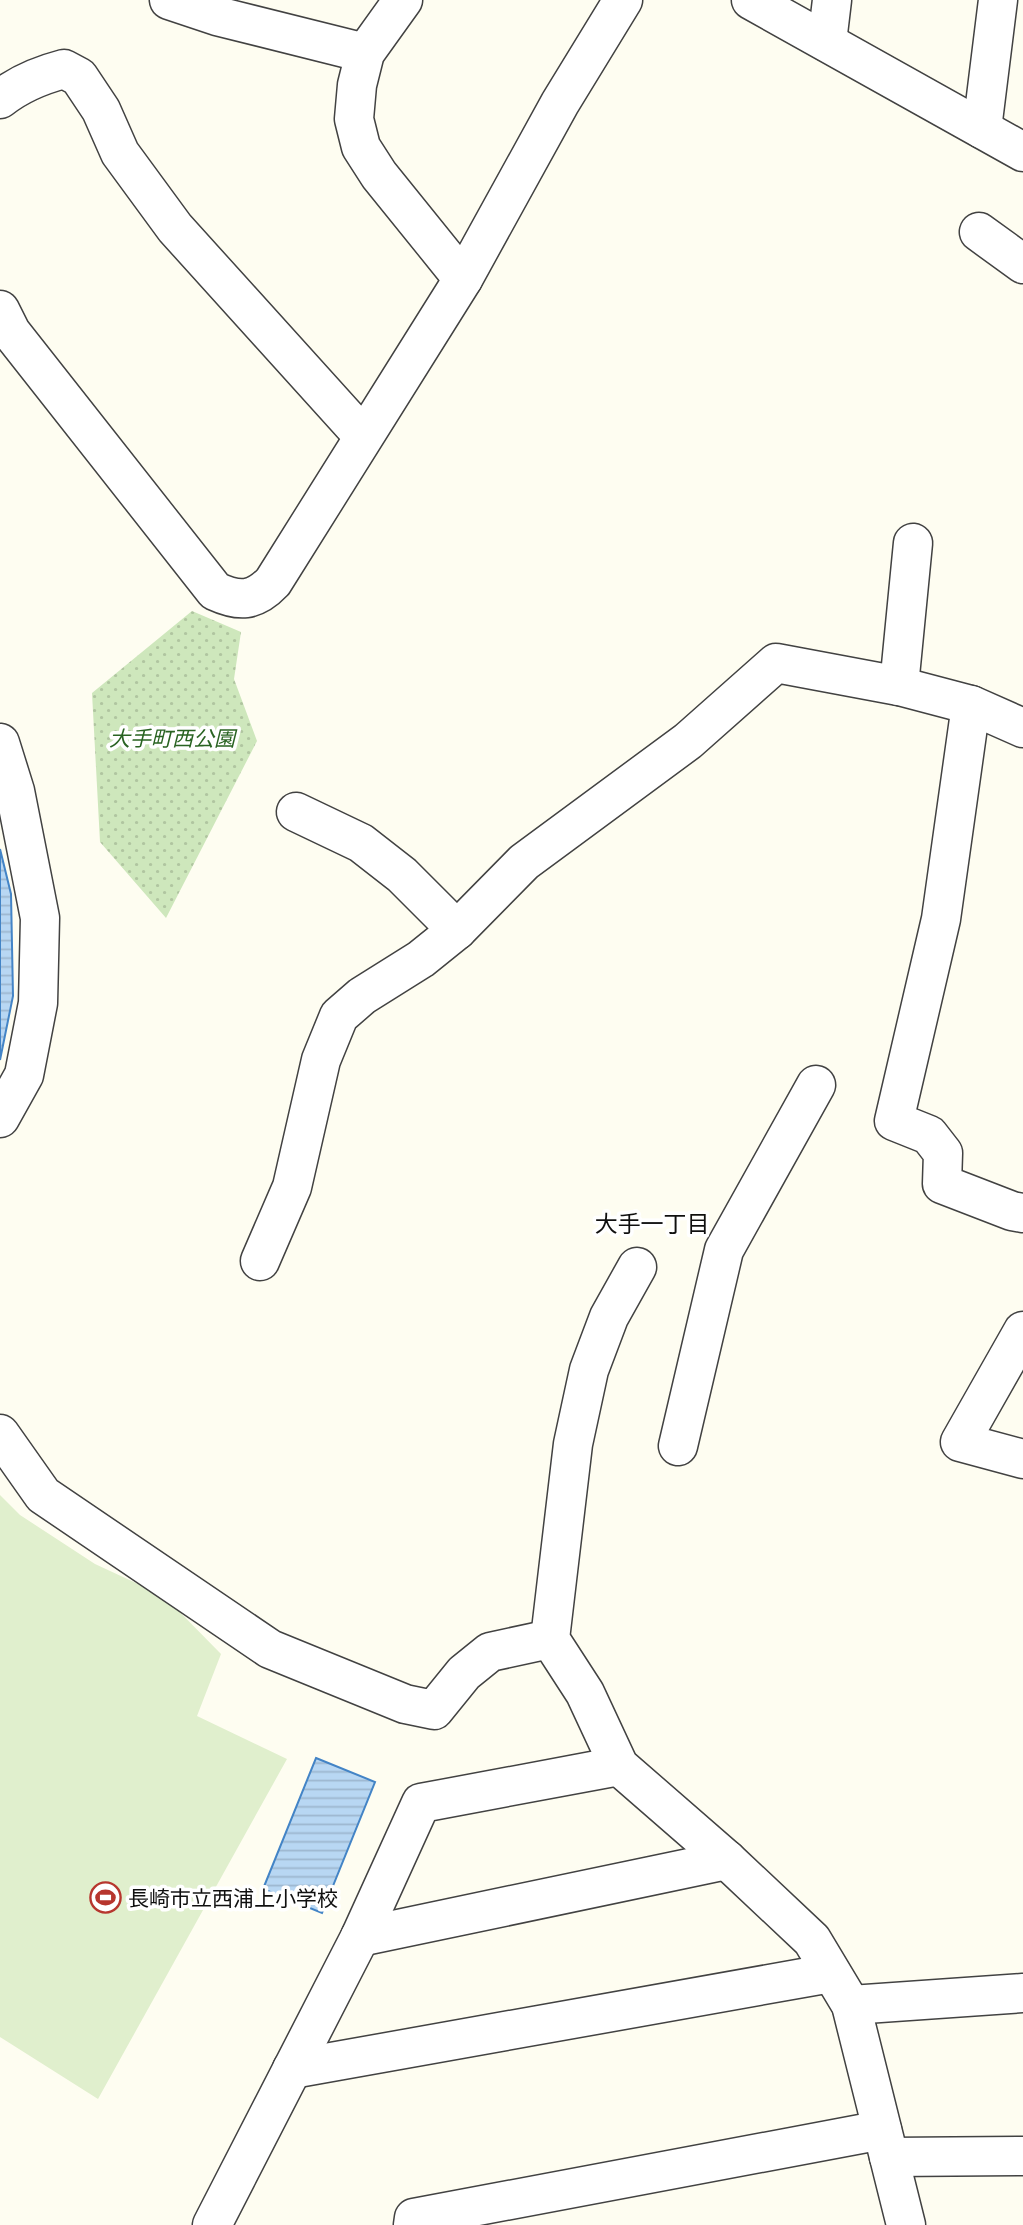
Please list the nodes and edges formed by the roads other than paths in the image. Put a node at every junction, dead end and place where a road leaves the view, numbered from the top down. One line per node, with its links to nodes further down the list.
1 (169, 0): 8 (street)
2 (623, 0): 14 (street)
3 (751, 0): 7 (street)
4 (832, 0): 7 (street)
5 (998, 0): 10 (street)
6 (396, 2): 8 (street)
7 (827, 42): 10 (street)
8 (365, 53): 14 (street)
9 (0, 99): 16 (street)
10 (982, 129): 11 (street)
11 (1023, 152)
12 (979, 232): 13 (street)
13 (1023, 264)
14 (463, 279): 16 (street)
15 (4, 327): 16 (street)
16 (363, 436)
17 (913, 543): 18 (street)
18 (899, 686): 19 (street); 23 (street)
19 (971, 705): 20 (street); 26 (street)
20 (1023, 728)
21 (0, 743): 25 (street)
22 (296, 812): 23 (street)
23 (457, 930): 27 (street)
24 (816, 1085): 31 (street)
25 (0, 1118)
26 (1023, 1213)
27 (260, 1261)
28 (637, 1267): 33 (street)
29 (1023, 1331): 32 (street)
30 (0, 1434): 33 (street)
31 (678, 1446)
32 (1023, 1459)
33 (550, 1639): 34 (street)
34 (619, 1766): 35 (street); 36 (street)
35 (727, 1860): 36 (street); 37 (street)
36 (360, 1937): 39 (street)
37 (841, 1989): 38 (street); 39 (street); 40 (street)
38 (1023, 1993)
39 (292, 2069): 42 (street)
40 (886, 2144): 41 (street); 43 (street); 44 (street)
41 (1023, 2156)
42 (212, 2225)
43 (413, 2225)
44 (906, 2225)

